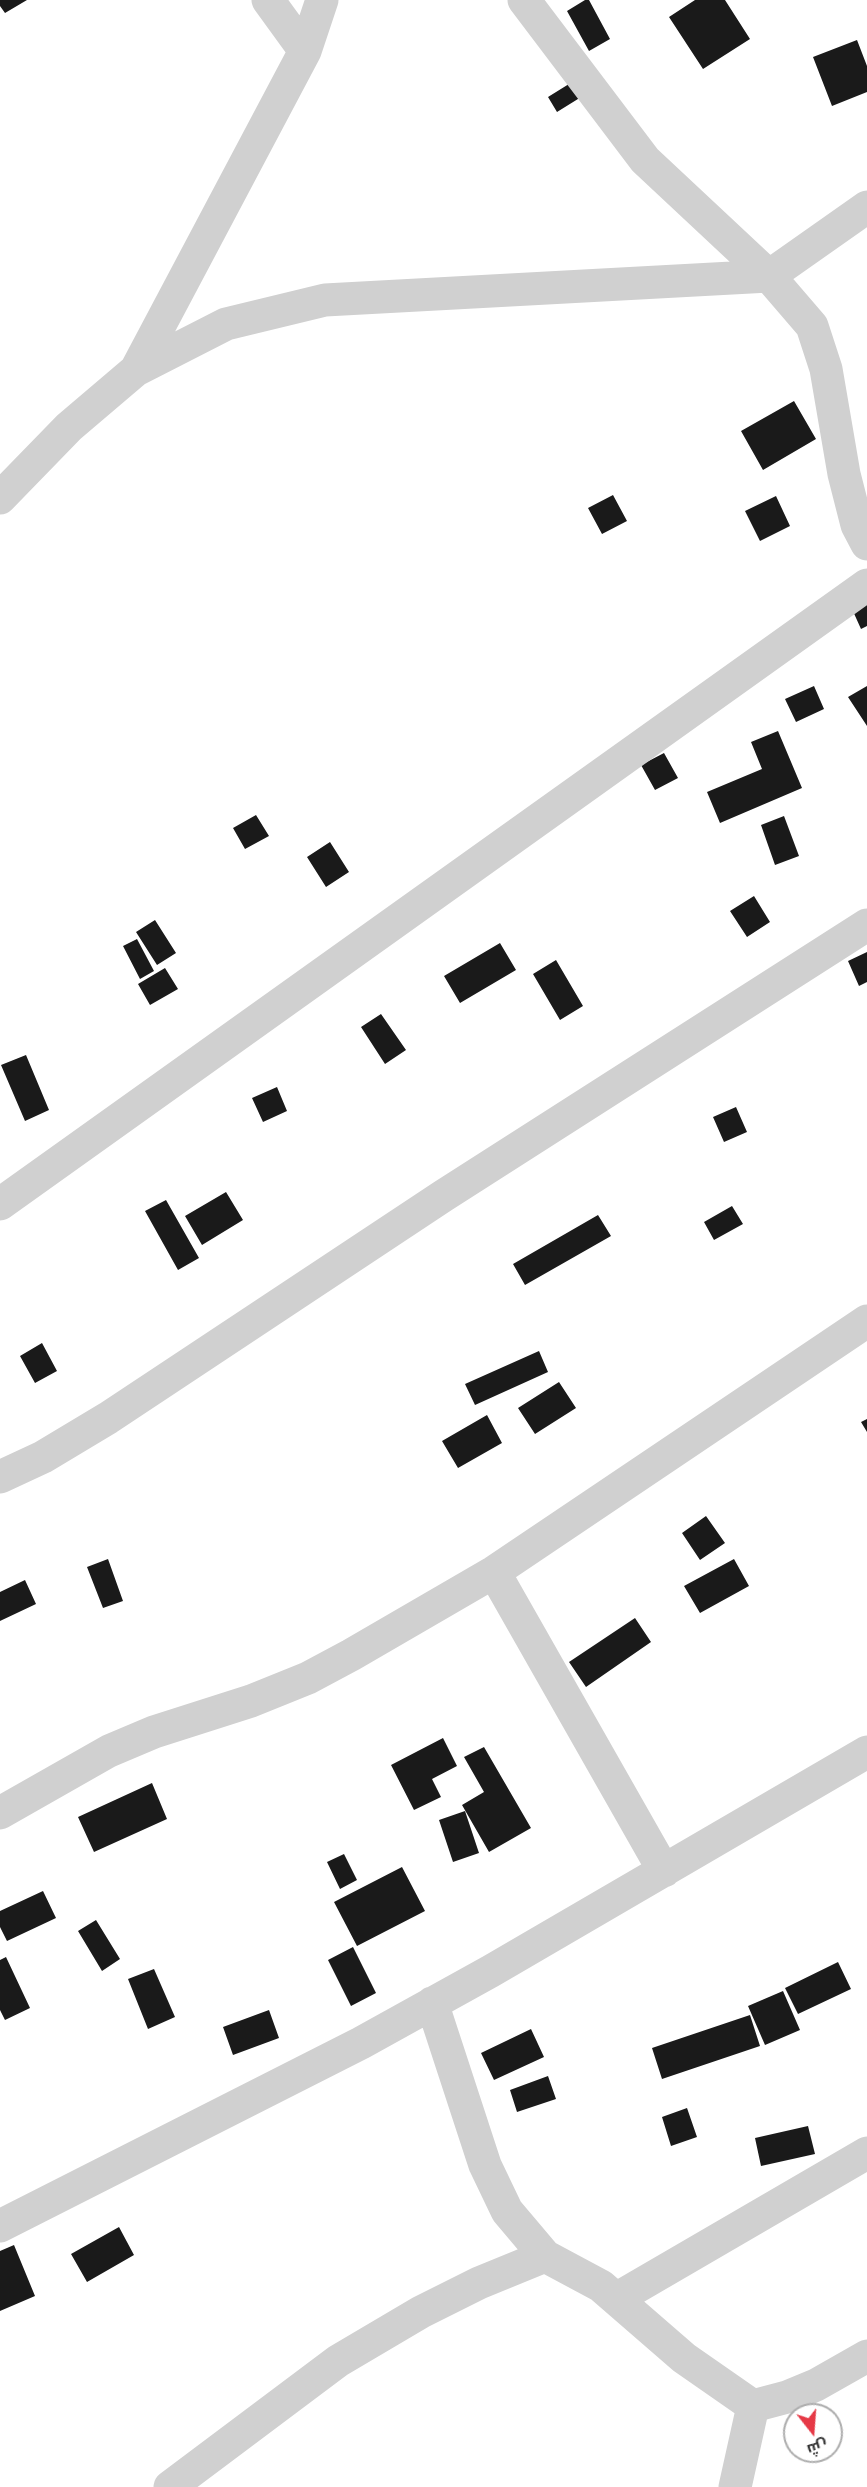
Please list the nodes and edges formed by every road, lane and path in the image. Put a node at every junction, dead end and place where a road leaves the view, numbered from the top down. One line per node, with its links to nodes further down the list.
1 (268, 0): 4 (street)
2 (322, 0): 4 (street)
3 (524, 0): 6 (street)
4 (304, 51): 7 (street)
5 (867, 207): 6 (street)
6 (769, 276): 7 (street); 9 (street)
7 (136, 370): 8 (street)
8 (0, 498)
9 (867, 544)
10 (867, 585): 12 (street)
11 (867, 925): 14 (street)
12 (0, 1204)
13 (867, 1321): 15 (street)
14 (0, 1477)
15 (494, 1572): 17 (street); 18 (street)
16 (867, 1752): 18 (street)
17 (0, 1814)
18 (664, 1871): 19 (street)
19 (432, 2003): 21 (street); 22 (street)
20 (867, 2153): 23 (street)
21 (0, 2226)
22 (545, 2256): 23 (street); 26 (street)
23 (616, 2300): 25 (street)
24 (867, 2356): 25 (street)
25 (753, 2406): 27 (street)
26 (170, 2487)
27 (735, 2487)

